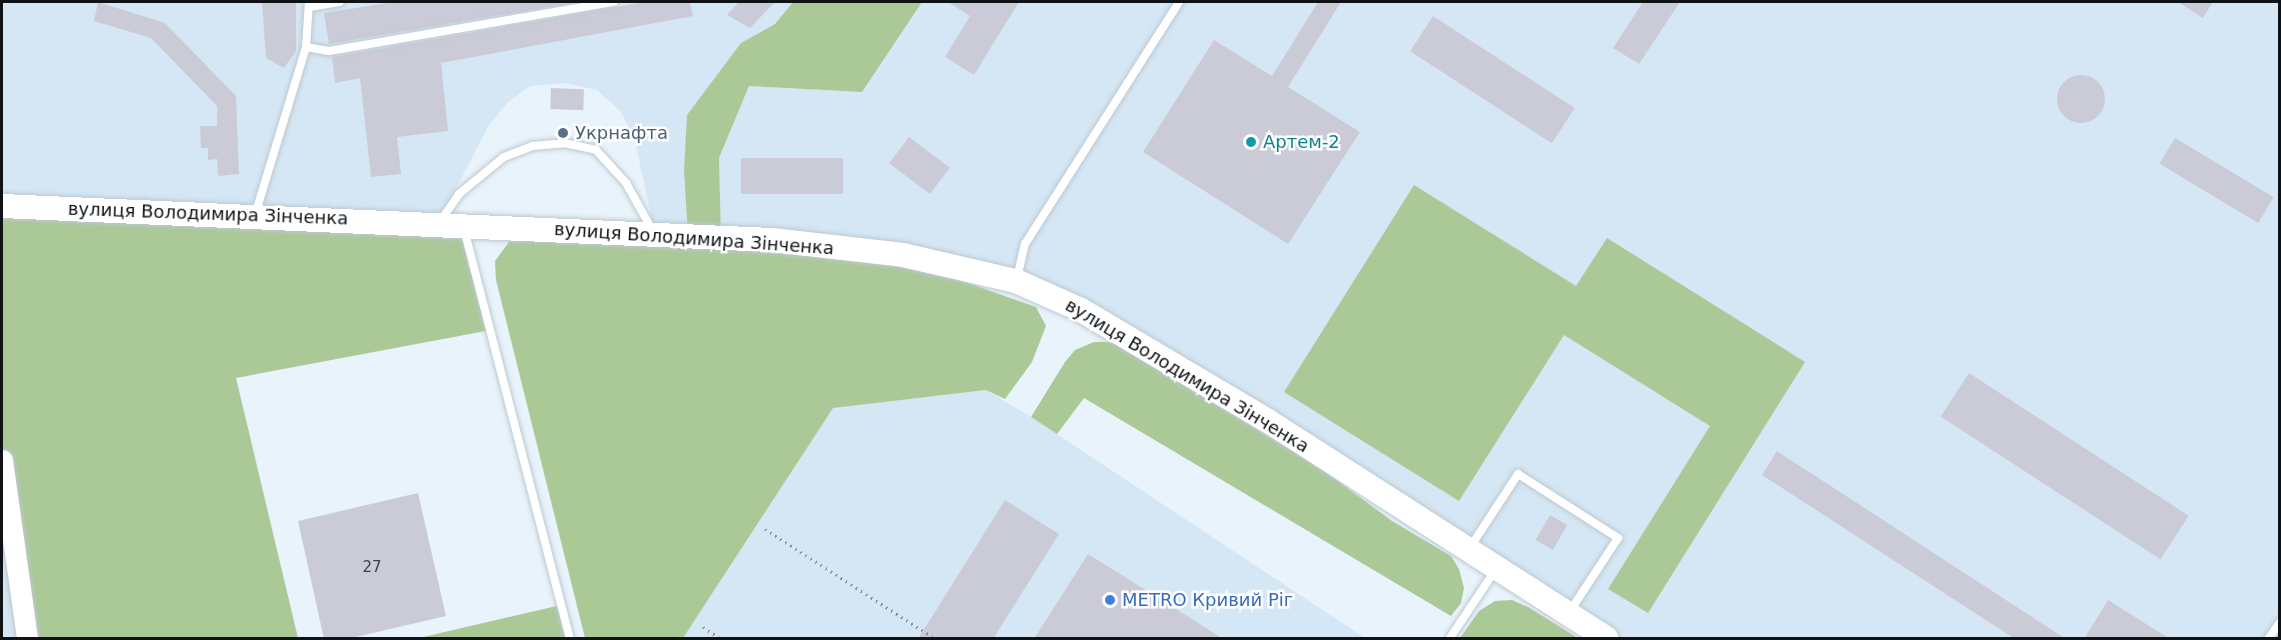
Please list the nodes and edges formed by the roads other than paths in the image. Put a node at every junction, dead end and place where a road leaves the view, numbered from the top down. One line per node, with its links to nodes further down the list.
1 (340, 2): 4 (lane)
2 (614, 2): 5 (lane)
3 (1179, 2): 11 (lane)
4 (309, 4): 5 (lane)
5 (306, 46): 7 (lane)
6 (2, 206): 7 (main road, вулиця Володимира Зінченка)
7 (255, 216): 8 (main road, вулиця Володимира Зінченка)
8 (438, 223): 9 (main road, вулиця Володимира Зінченка); 10 (lane)
9 (463, 226): 10 (main road, вулиця Володимира Зінченка); 18 (lane)
10 (654, 235): 11 (main road, вулиця Володимира Зінченка)
11 (1016, 281): 13 (main road, вулиця Володимира Зінченка)
12 (2, 460): 17 (street)
13 (1469, 550): 14 (main road, вулиця Володимира Зінченка); 15 (lane)
14 (1496, 568): 15 (main road, вулиця Володимира Зінченка); 19 (lane)
15 (1568, 614): 20 (main road, вулиця Володимира Зінченка)
16 (2280, 621): 21 (lane)
17 (27, 639)
18 (570, 639)
19 (1450, 639)
20 (1606, 639)
21 (2269, 639)

